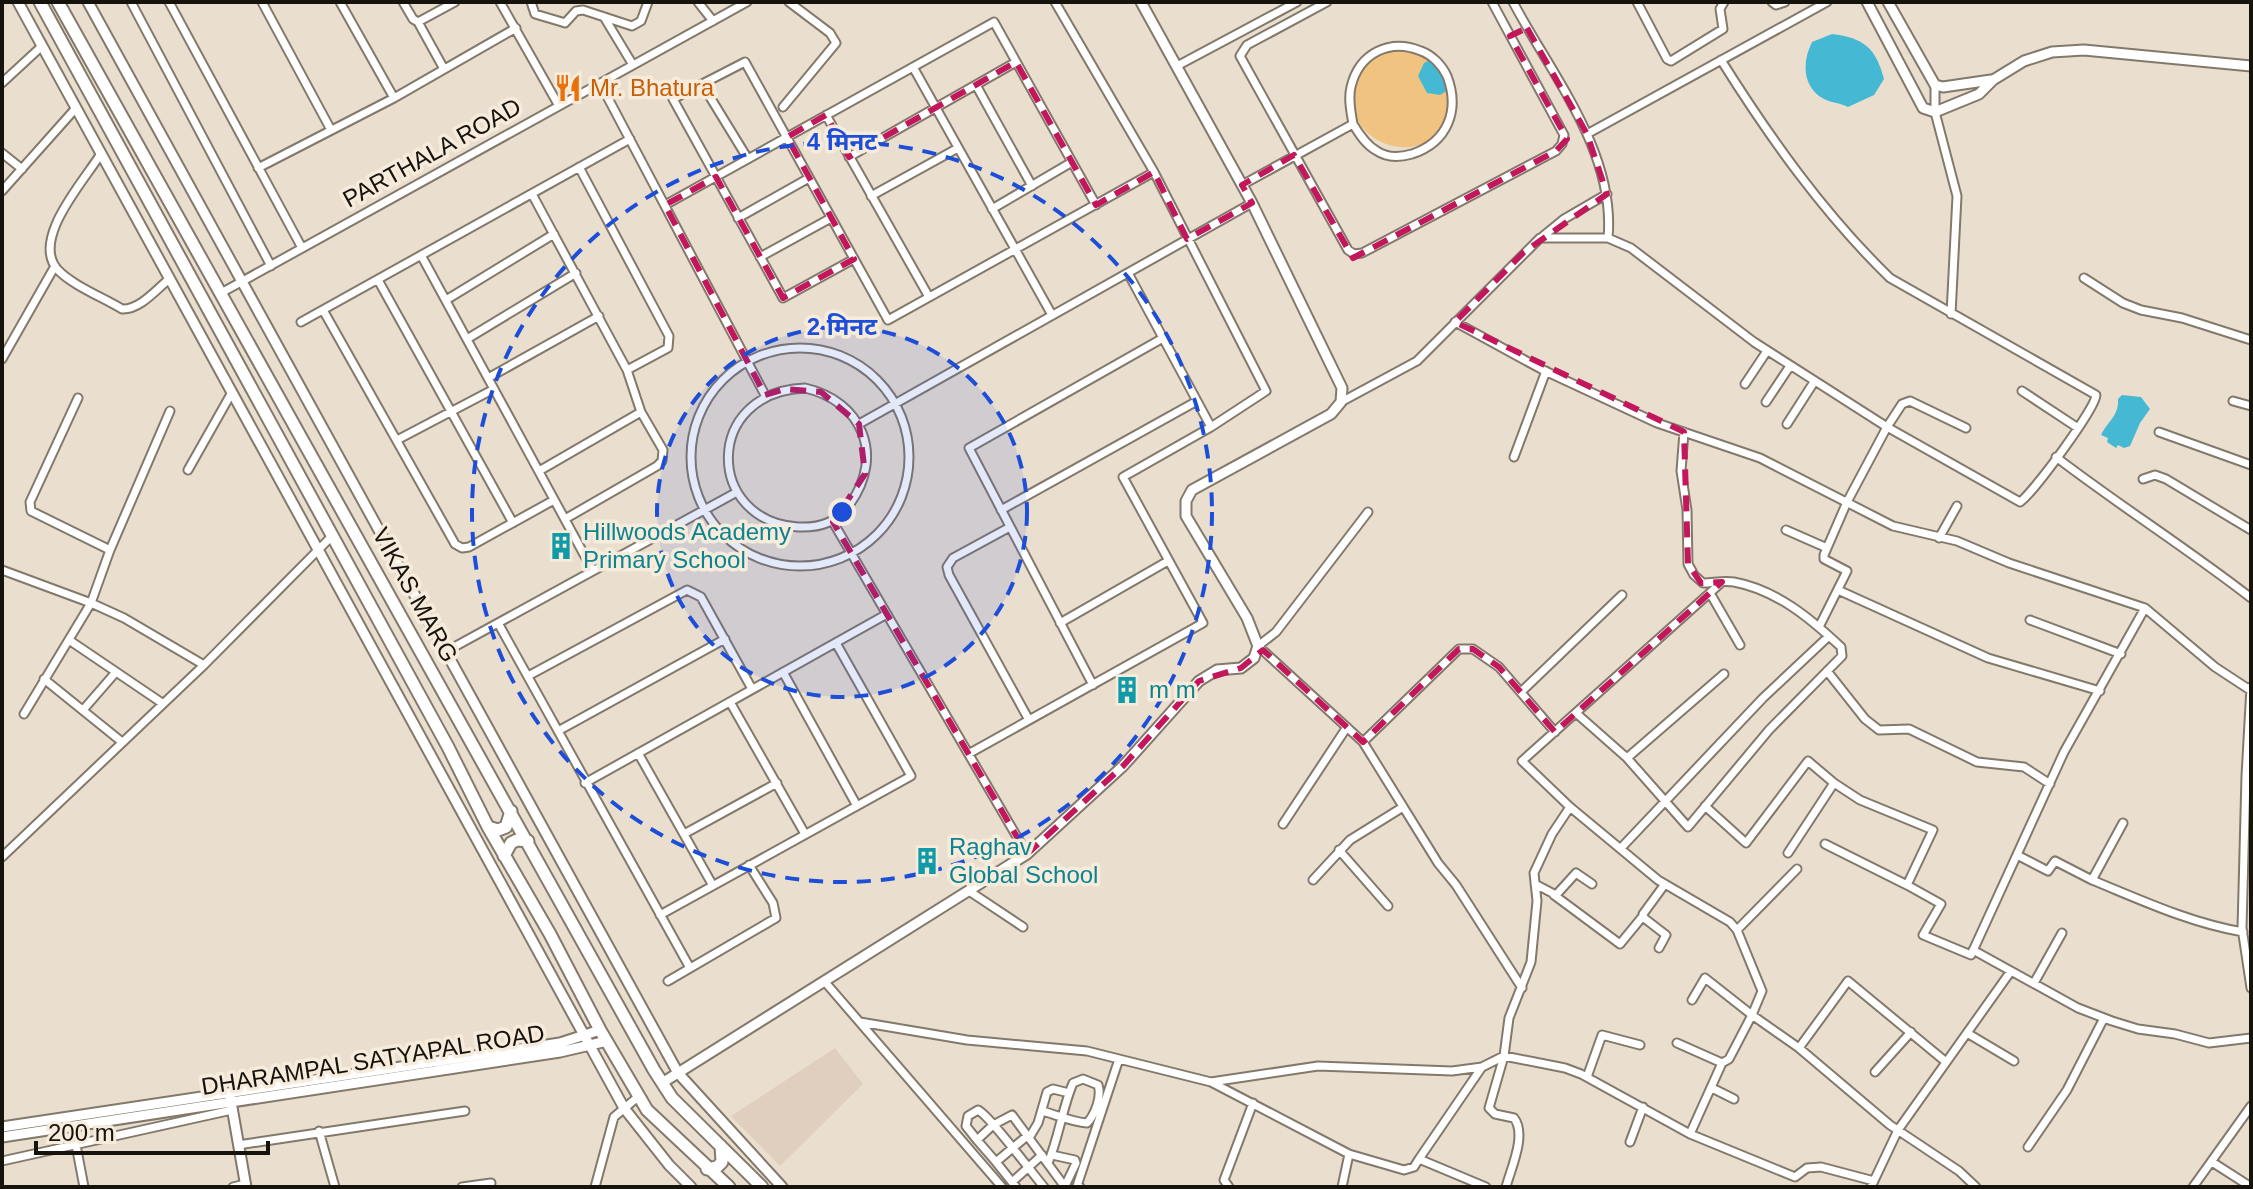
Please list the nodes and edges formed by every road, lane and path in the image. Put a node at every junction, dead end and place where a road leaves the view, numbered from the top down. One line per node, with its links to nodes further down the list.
1 (18, 2): 38 (street)
2 (40, 2): 169 (main road, VIKAS MARG)
3 (58, 2): 106 (main road, VIKAS MARG)
4 (88, 2): 105 (street)
5 (131, 2): 99 (street)
6 (169, 2): 72 (street)
7 (262, 2): 60 (street)
8 (340, 2): 52 (street)
9 (403, 2): 34 (street)
10 (455, 2): 34 (street)
11 (500, 2): 35 (street)
12 (531, 2): 31 (street)
13 (576, 2): 31 (street)
14 (648, 2): 32 (street)
15 (698, 2): 33 (street)
16 (747, 2): 33 (street, PARTHALA ROAD)
17 (789, 2): 54 (street)
18 (1055, 2): 74 (street)
19 (1141, 2): 42 (street)
20 (1297, 2): 42 (street)
21 (1327, 2): 67 (street)
22 (1492, 2): 37 (street)
23 (1513, 2): 36 (street)
24 (1637, 2): 25 (street)
25 (1724, 2)
26 (1772, 2): 27 (street)
27 (1785, 2)
28 (1827, 2): 39 (street)
29 (1867, 2): 57 (street)
30 (1888, 2): 51 (street)
31 (576, 11): 32 (street)
32 (604, 17): 41 (street)
33 (713, 21): 41 (street, PARTHALA ROAD)
34 (418, 22): 45 (street)
35 (516, 28): 45 (street); 53 (street)
36 (1527, 28): 37 (street); 61 (street)
37 (1510, 36): 67 (street)
38 (42, 46): 47 (street); 55 (street)
39 (1721, 60): 61 (street); 110 (street)
40 (1016, 62): 44 (street); 50 (street); 70 (street)
41 (633, 65): 48 (street, PARTHALA ROAD)
42 (1177, 66): 77 (street)
43 (2251, 66): 46 (street)
44 (913, 67): 56 (street); 58 (street)
45 (444, 69): 52 (street)
46 (1993, 80): 51 (street); 57 (street)
47 (2, 83)
48 (600, 83): 53 (street, PARTHALA ROAD); 63 (street)
49 (702, 84): 62 (street); 69 (street); 75 (street)
50 (976, 85): 56 (street); 78 (street)
51 (1935, 85): 57 (street)
52 (394, 98): 60 (street)
53 (559, 106): 93 (street, PARTHALA ROAD)
54 (783, 107)
55 (76, 108): 66 (street); 73 (street)
56 (936, 108): 64 (street); 68 (street)
57 (1935, 112): 110 (street)
58 (826, 115): 62 (street); 68 (street)
59 (1353, 124): 59 (street); 67 (street)
60 (331, 130): 72 (street)
61 (1587, 134): 81 (street)
62 (787, 137): 69 (street); 76 (street)
63 (630, 139): 71 (street); 84 (street)
64 (958, 148): 82 (street); 86 (street)
65 (2, 153): 73 (street)
66 (100, 155): 98 (street); 103 (street)
67 (1294, 155): 77 (street)
68 (849, 157): 82 (street)
69 (748, 159): 75 (street)
70 (1072, 162): 78 (street); 85 (street)
71 (579, 167): 80 (street); 122 (street)
72 (258, 168): 93 (street)
73 (22, 169): 79 (street)
74 (1154, 172): 85 (street); 92 (street)
75 (716, 177): 84 (street); 87 (street)
76 (809, 178): 87 (street); 88 (street)
77 (1242, 185): 83 (street)
78 (1032, 186): 86 (street)
79 (2, 191)
80 (532, 194): 89 (street); 95 (street)
81 (1607, 194): 90 (street); 91 (street)
82 (871, 196): 107 (street)
83 (1252, 203): 92 (street); 134 (street)
84 (665, 205): 120 (street)
85 (1096, 205): 94 (street)
86 (992, 209): 94 (street)
87 (738, 218): 96 (street)
88 (831, 218): 96 (street); 97 (street)
89 (554, 234): 100 (street); 108 (street)
90 (1540, 238): 91 (street); 114 (street)
91 (1608, 238): 118 (street)
92 (1187, 239): 101 (street); 143 (street)
93 (302, 248): 99 (street, PARTHALA ROAD)
94 (1014, 250): 107 (street); 111 (street)
95 (421, 255): 104 (street); 108 (street)
96 (760, 257): 97 (street)
97 (854, 259): 107 (street)
98 (55, 266): 103 (street); 119 (street)
99 (271, 266): 105 (street, PARTHALA ROAD)
100 (576, 273): 112 (street); 116 (street)
101 (1128, 273): 111 (street); 115 (street)
102 (2084, 278): 117 (street)
103 (168, 280): 129 (street)
104 (378, 280): 109 (street); 139 (street)
105 (242, 282): 106 (street, PARTHALA ROAD); 196 (street)
106 (221, 293): 234 (main road, VIKAS MARG)
107 (929, 297)
108 (446, 300): 116 (street)
109 (323, 310): 113 (street); 149 (street)
110 (1951, 314): 146 (street)
111 (1052, 315): 136 (street)
112 (599, 316): 122 (street); 124 (street)
113 (301, 322)
114 (1455, 322): 123 (street); 134 (street)
115 (1163, 338): 132 (street); 161 (street)
116 (467, 339): 124 (street)
117 (2251, 340)
118 (1767, 351): 121 (street); 126 (street)
119 (2, 359)
120 (747, 360): 130 (street); 136 (street); 160 (street)
121 (1790, 366): 125 (street); 135 (street)
122 (627, 370): 140 (street)
123 (1546, 371): 147 (street); 150 (street)
124 (488, 378): 127 (street)
125 (1814, 382): 142 (street); 144 (street)
126 (1745, 384)
127 (494, 389): 139 (street); 154 (street)
128 (2022, 391): 146 (street)
129 (231, 394): 153 (street); 173 (street)
130 (765, 395): 141 (street); 156 (street)
131 (78, 398): 172 (street)
132 (1197, 401): 143 (street); 161 (street)
133 (2233, 401): 137 (street)
134 (1341, 402): 195 (street)
135 (1766, 402)
136 (895, 403): 141 (street); 174 (street)
137 (2251, 406)
138 (170, 411): 172 (street)
139 (451, 411): 149 (street); 165 (street)
140 (641, 412): 154 (street); 163 (street)
141 (859, 424): 164 (street)
142 (1787, 424)
143 (1211, 427): 175 (street)
144 (1887, 427): 145 (street); 151 (street); 158 (street)
145 (1966, 428)
146 (2078, 428): 151 (street)
147 (1684, 432): 158 (street); 178 (street)
148 (2159, 432): 152 (street)
149 (397, 440): 165 (street)
150 (1514, 457)
151 (2056, 457): 182 (street)
152 (2251, 465)
153 (188, 470)
154 (539, 471): 157 (street)
155 (2143, 479): 168 (street)
156 (737, 492): 160 (street); 164 (street)
157 (554, 500): 163 (street); 165 (street)
158 (1847, 502): 170 (street); 171 (street)
159 (1957, 506): 170 (street)
160 (704, 510): 174 (street); 177 (street)
161 (1001, 510): 166 (street)
162 (1368, 512): 195 (street)
163 (565, 519): 177 (street)
164 (833, 522): 174 (street)
165 (513, 523)
166 (1010, 527): 188 (street); 215 (street)
167 (1786, 530): 171 (street)
168 (2251, 530)
169 (332, 536): 173 (street); 237 (main road, VIKAS MARG)
170 (1939, 538): 184 (street)
171 (1827, 548): 179 (street)
172 (110, 550): 183 (street)
173 (318, 550): 198 (street); 284 (street)
174 (852, 554): 185 (street)
175 (1168, 561): 188 (street); 205 (street)
176 (2, 570): 183 (street)
177 (593, 571): 187 (street)
178 (1722, 582): 180 (street); 189 (street)
179 (1838, 590): 189 (street); 208 (street)
180 (1710, 593): 194 (street); 213 (street)
181 (1622, 595): 209 (street)
182 (2251, 598)
183 (91, 603): 192 (street); 198 (street)
184 (2145, 608): 197 (street); 207 (street)
185 (887, 614): 193 (street); 222 (street)
186 (2030, 620): 197 (street)
187 (498, 623): 196 (street); 203 (street)
188 (1060, 623): 205 (street)
189 (1819, 627): 190 (street)
190 (1829, 636): 199 (street); 229 (street)
191 (725, 639): 203 (street); 206 (street); 217 (street)
192 (69, 640): 200 (street); 204 (street)
193 (836, 643): 201 (street); 230 (street)
194 (1740, 645)
195 (1258, 646): 216 (street); 245 (street)
196 (445, 652): 298 (street)
197 (2121, 654): 208 (street)
198 (204, 665): 211 (street)
199 (1827, 671): 228 (street); 231 (street)
200 (116, 672): 211 (street); 212 (street)
201 (783, 672): 206 (street); 230 (street)
202 (1724, 674): 223 (street)
203 (528, 676): 217 (street)
204 (44, 679): 212 (street); 214 (street)
205 (1093, 685): 215 (street)
206 (752, 689): 210 (street)
207 (2250, 689): 224 (street)
208 (2100, 691): 228 (street)
209 (1521, 692): 218 (street); 220 (street)
210 (730, 702): 221 (street); 226 (street)
211 (162, 703): 219 (street)
212 (83, 710): 219 (street)
213 (1576, 713): 218 (street); 223 (street)
214 (24, 714)
215 (1029, 720): 222 (street)
216 (1347, 727): 220 (street); 236 (street)
217 (558, 731): 225 (street)
218 (1555, 732): 233 (street)
219 (122, 742): 248 (street)
220 (1363, 742): 232 (street)
221 (638, 753): 225 (street); 238 (street)
222 (970, 753): 245 (street)
223 (1627, 758): 229 (street)
224 (2249, 761): 266 (street)
225 (585, 783): 261 (street)
226 (777, 783): 238 (street); 239 (street)
227 (1834, 783): 231 (street); 244 (street); 257 (street)
228 (2050, 784): 246 (street)
229 (1665, 801): 231 (street); 242 (street)
230 (857, 806): 239 (street)
231 (1705, 806)
232 (1403, 807): 243 (street); 276 (street)
233 (1570, 807): 242 (street); 254 (street)
234 (511, 810): 237 (main road); 240 (main road, VIKAS MARG)
235 (2123, 823): 252 (street)
236 (1283, 824)
237 (488, 827): 247 (main road, VIKAS MARG)
238 (684, 834): 253 (street)
239 (805, 834): 249 (street)
240 (528, 841): 247 (main road); 301 (main road, VIKAS MARG)
241 (1825, 844): 257 (street)
242 (1621, 848): 256 (street)
243 (1339, 850): 251 (street); 260 (street)
244 (1788, 853)
245 (1027, 854): 258 (street)
246 (2017, 855): 252 (street); 270 (street)
247 (504, 856): 285 (main road, VIKAS MARG)
248 (2, 857)
249 (749, 865): 253 (street); 271 (street)
250 (1797, 869): 265 (street)
251 (1313, 880)
252 (2092, 880): 266 (street)
253 (712, 884): 261 (street)
254 (1535, 884): 259 (street); 276 (street)
255 (1592, 884): 259 (street)
256 (1665, 884): 262 (street); 265 (street)
257 (1907, 885): 270 (street)
258 (969, 891): 263 (street); 274 (street)
259 (1554, 895): 262 (street)
260 (1388, 906)
261 (660, 915): 271 (street)
262 (1643, 916): 264 (street)
263 (1023, 927)
264 (1657, 927): 268 (street); 269 (street)
265 (1737, 930): 279 (street)
266 (2243, 932): 277 (street)
267 (2062, 933): 275 (street)
268 (1651, 936)
269 (1659, 948)
270 (1973, 950): 272 (street)
271 (690, 968): 273 (street)
272 (2011, 971): 275 (street); 283 (street)
273 (668, 981)
274 (825, 982): 281 (street); 298 (street)
275 (2034, 983): 280 (street)
276 (1522, 988): 291 (street)
277 (2251, 988)
278 (1692, 1000): 279 (street)
279 (1752, 1015): 290 (street); 295 (street)
280 (2104, 1018): 286 (street); 326 (street)
281 (860, 1022): 292 (street); 351 (street)
282 (1911, 1032): 290 (street); 294 (street); 297 (street)
283 (1967, 1033): 293 (street); 294 (street)
284 (585, 1035): 285 (street, DHARAMPAL SATYAPAL ROAD); 288 (street); 306 (street, DHARAMPAL SATYAPAL ROAD)
285 (604, 1036): 288 (street, DHARAMPAL SATYAPAL ROAD); 304 (main road, VIKAS MARG)
286 (2251, 1038)
287 (1677, 1043): 295 (street)
288 (591, 1045): 306 (street, DHARAMPAL SATYAPAL ROAD); 310 (street)
289 (1640, 1045): 299 (street)
290 (1799, 1048): 316 (street)
291 (1504, 1056): 296 (street); 299 (street); 358 (street)
292 (1119, 1059): 300 (street); 354 (street)
293 (2014, 1061)
294 (1946, 1062): 316 (street)
295 (1722, 1063): 302 (street)
296 (1482, 1067): 300 (street); 331 (street)
297 (1875, 1072)
298 (678, 1073): 301 (street); 350 (street)
299 (1587, 1077): 309 (street)
300 (1211, 1082): 307 (street)
301 (662, 1083): 325 (main road, VIKAS MARG)
302 (1712, 1088): 305 (street); 318 (street)
303 (1069, 1093): 312 (street); 313 (street); 313 (street)
304 (639, 1096): 310 (street); 336 (main road, VIKAS MARG)
305 (1734, 1099)
306 (231, 1101): 315 (street, DHARAMPAL SATYAPAL ROAD); 319 (street, DHARAMPAL SATYAPAL ROAD); 323 (street); 324 (street)
307 (1253, 1103): 328 (street); 355 (street)
308 (2251, 1106): 334 (street)
309 (1643, 1107): 318 (street); 322 (street)
310 (624, 1108): 346 (street); 347 (street)
311 (465, 1111): 317 (street)
312 (1042, 1111): 313 (street); 320 (street)
313 (1062, 1117): 330 (street)
314 (993, 1125): 320 (street); 321 (street); 321 (street); 327 (street)
315 (2, 1127)
316 (1898, 1130): 339 (street); 359 (street)
317 (319, 1131): 324 (street); 344 (street)
318 (1690, 1134): 339 (street)
319 (2, 1137)
320 (1028, 1137): 327 (street); 329 (street)
321 (977, 1140): 333 (street)
322 (1630, 1142)
323 (76, 1145): 332 (street); 342 (street)
324 (238, 1145): 341 (street)
325 (721, 1146): 336 (main road); 349 (main road, VIKAS MARG)
326 (2028, 1147)
327 (1012, 1148): 333 (street); 335 (street)
328 (1349, 1154): 331 (street); 356 (street)
329 (1042, 1155): 330 (street); 335 (street)
330 (1050, 1159): 337 (street); 353 (street)
331 (1419, 1159): 357 (street)
332 (2, 1161)
333 (996, 1162): 340 (street)
334 (2212, 1162): 360 (street); 361 (street)
335 (1028, 1168): 340 (street); 352 (street)
336 (707, 1169): 348 (main road, VIKAS MARG)
337 (1059, 1177): 352 (street); 353 (street)
338 (491, 1183): 345 (street)
339 (1872, 1184)
340 (1014, 1185)
341 (245, 1186): 343 (street)
342 (84, 1187)
343 (233, 1187)
344 (335, 1187)
345 (462, 1187)
346 (595, 1187)
347 (691, 1187)
348 (729, 1187)
349 (762, 1187)
350 (782, 1187)
351 (1002, 1187)
352 (1045, 1187)
353 (1065, 1187)
354 (1080, 1187)
355 (1229, 1187)
356 (1342, 1187)
357 (1486, 1187)
358 (1506, 1187)
359 (1976, 1187)
360 (2193, 1187)
361 (2251, 1187)

